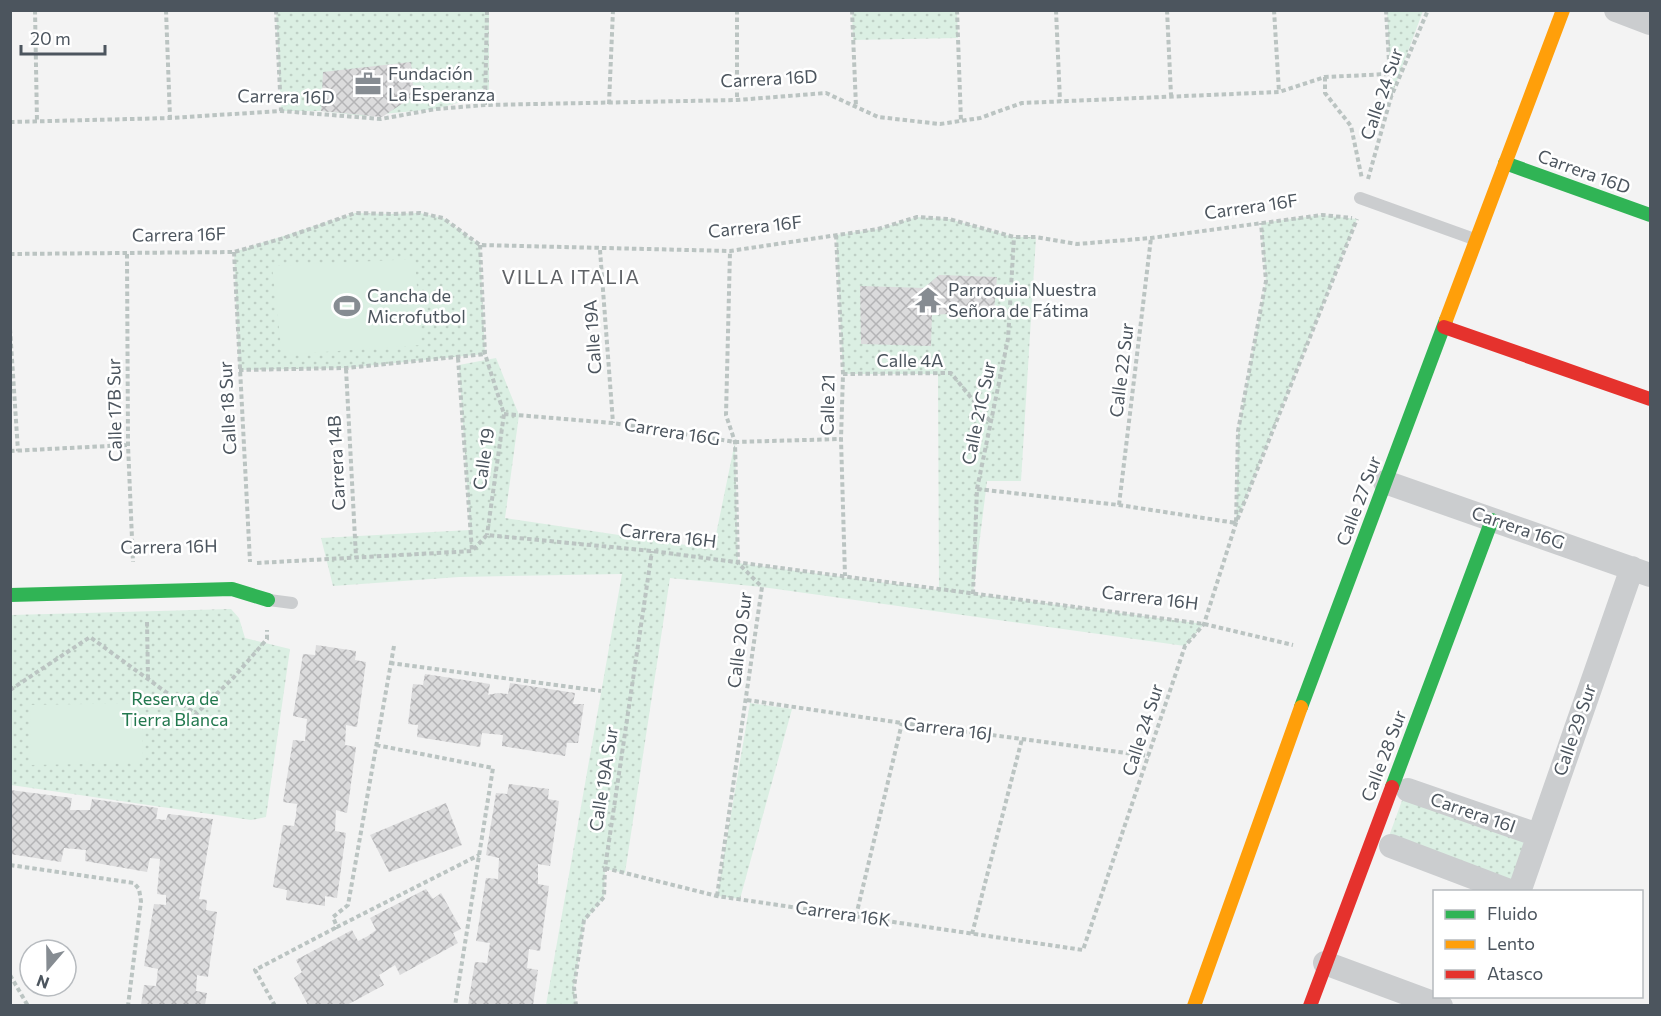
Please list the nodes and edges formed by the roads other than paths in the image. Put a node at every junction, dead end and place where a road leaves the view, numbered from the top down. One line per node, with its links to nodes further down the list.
1 (1563, 10): 4 (street, Calle 27 Sur)
2 (1616, 10): 3 (street)
3 (1650, 23)
4 (1505, 163): 6 (street, Carrera 16D); 7 (street, Calle 27 Sur)
5 (1363, 193): 7 (lane)
6 (1650, 215)
7 (1476, 240): 8 (street, Calle 27 Sur)
8 (1444, 327): 9 (street); 10 (street, Calle 27 Sur)
9 (1650, 399)
10 (1385, 482): 11 (street, Carrera 16G); 22 (street, Calle 27 Sur)
11 (1492, 520): 12 (street, Carrera 16G); 21 (street, Calle 28 Sur)
12 (1641, 572): 17 (street, Calle 29 Sur)
13 (10, 595): 14 (street)
14 (268, 600): 15 (lane)
15 (292, 603)
16 (1408, 790): 17 (street, Carrera 16I)
17 (1538, 836): 20 (street, Calle 29 Sur)
18 (1391, 846): 19 (street)
19 (1509, 890)
20 (1518, 890)
21 (1325, 963): 23 (street, Calle 28 Sur); 24 (street)
22 (1194, 1005)
23 (1310, 1005)
24 (1441, 1005)

